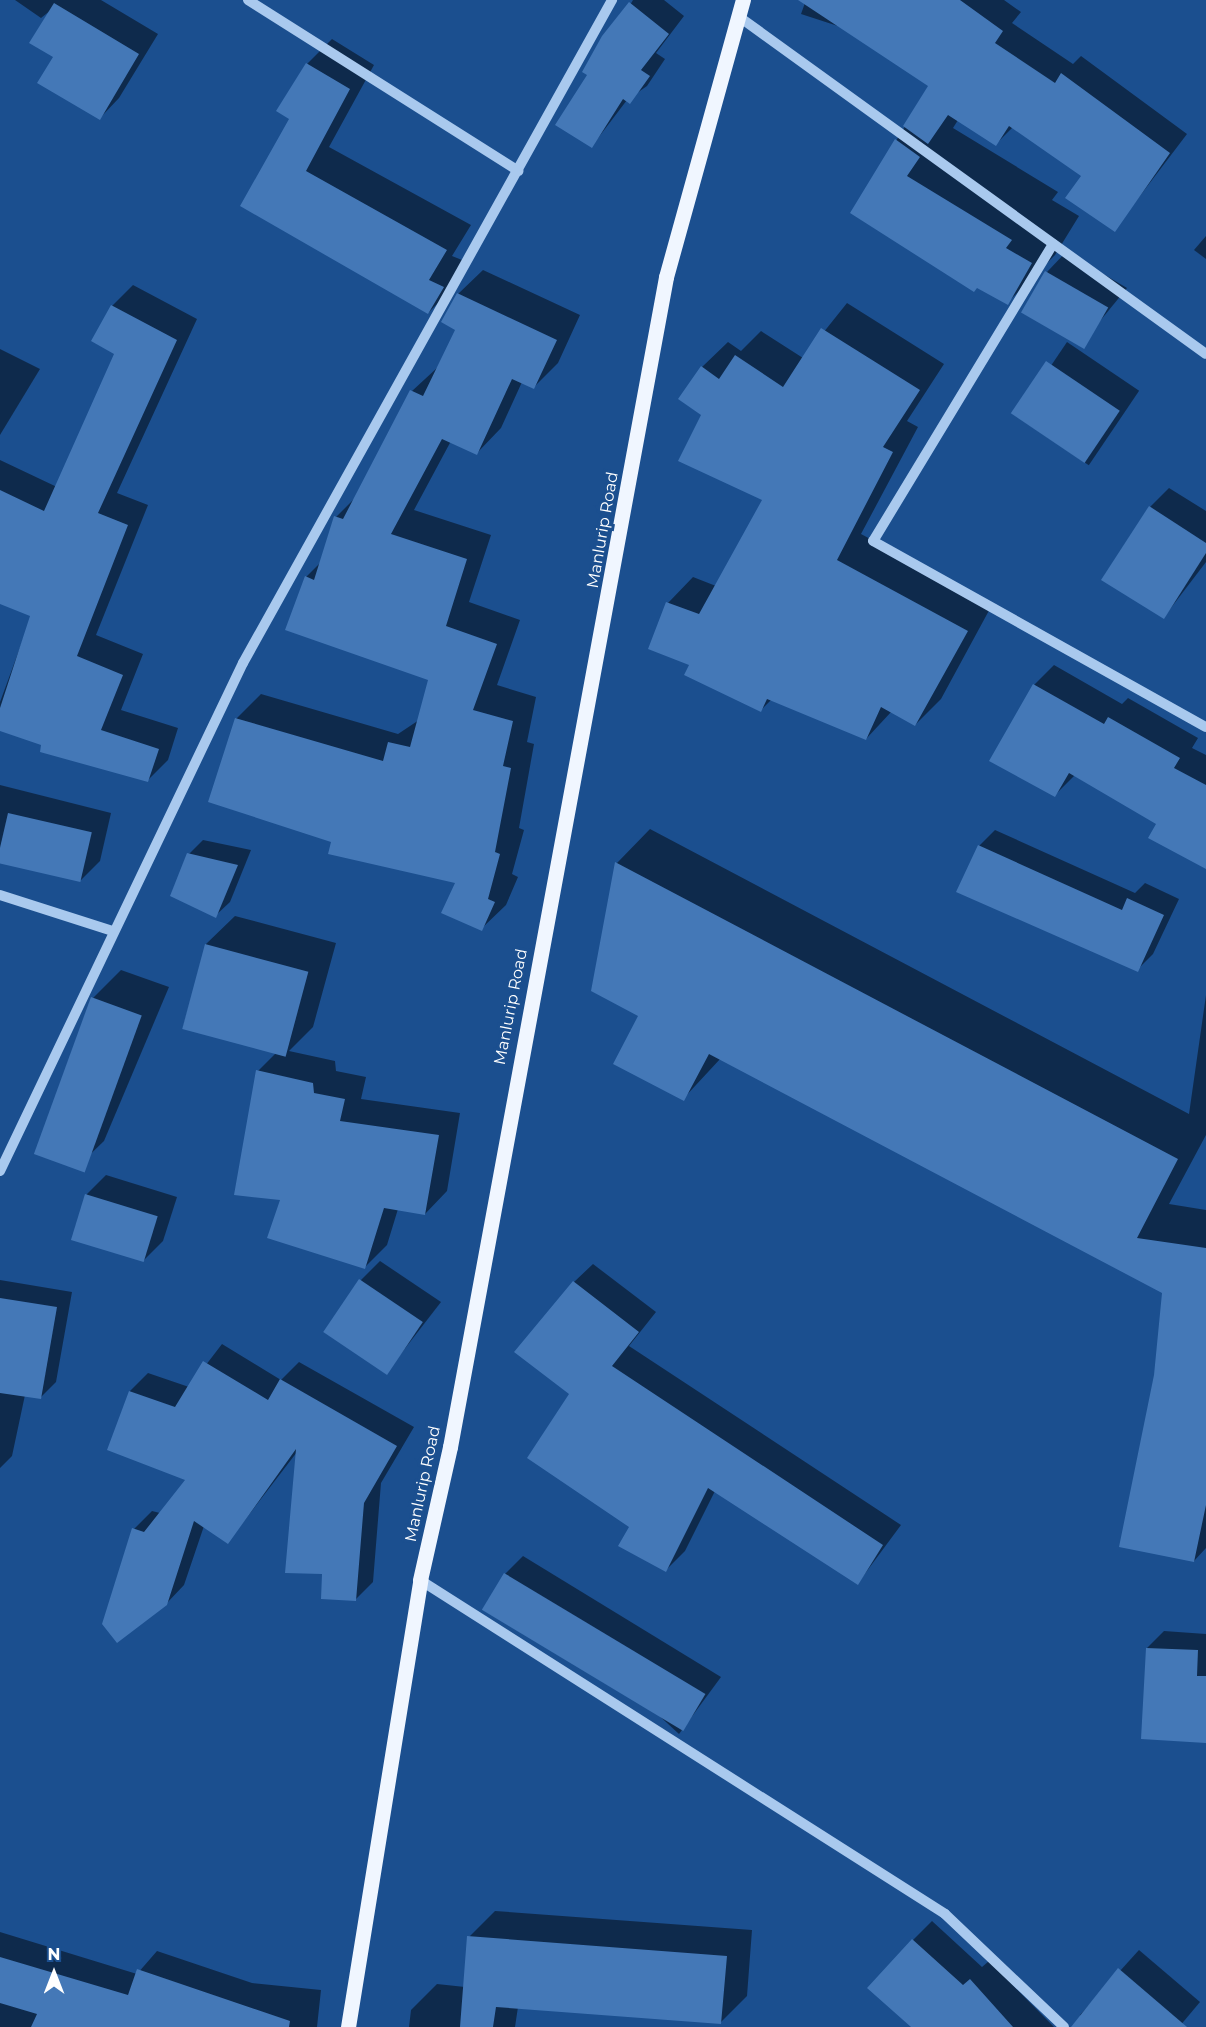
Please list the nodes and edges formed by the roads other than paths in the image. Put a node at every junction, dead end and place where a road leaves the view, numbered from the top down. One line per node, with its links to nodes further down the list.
1 (248, 0): 5 (street)
2 (612, 0): 5 (street)
3 (743, 0): 4 (main road, Manlurip Road)
4 (738, 16): 6 (street); 12 (main road, Manlurip Road)
5 (518, 171): 10 (street)
6 (1053, 244): 7 (street); 8 (street)
7 (1206, 354)
8 (1206, 727)
9 (0, 895): 10 (street)
10 (113, 931): 11 (street)
11 (0, 1171)
12 (420, 1580): 13 (main road, Manlurip Road); 14 (street)
13 (348, 2027)
14 (1064, 2027)

